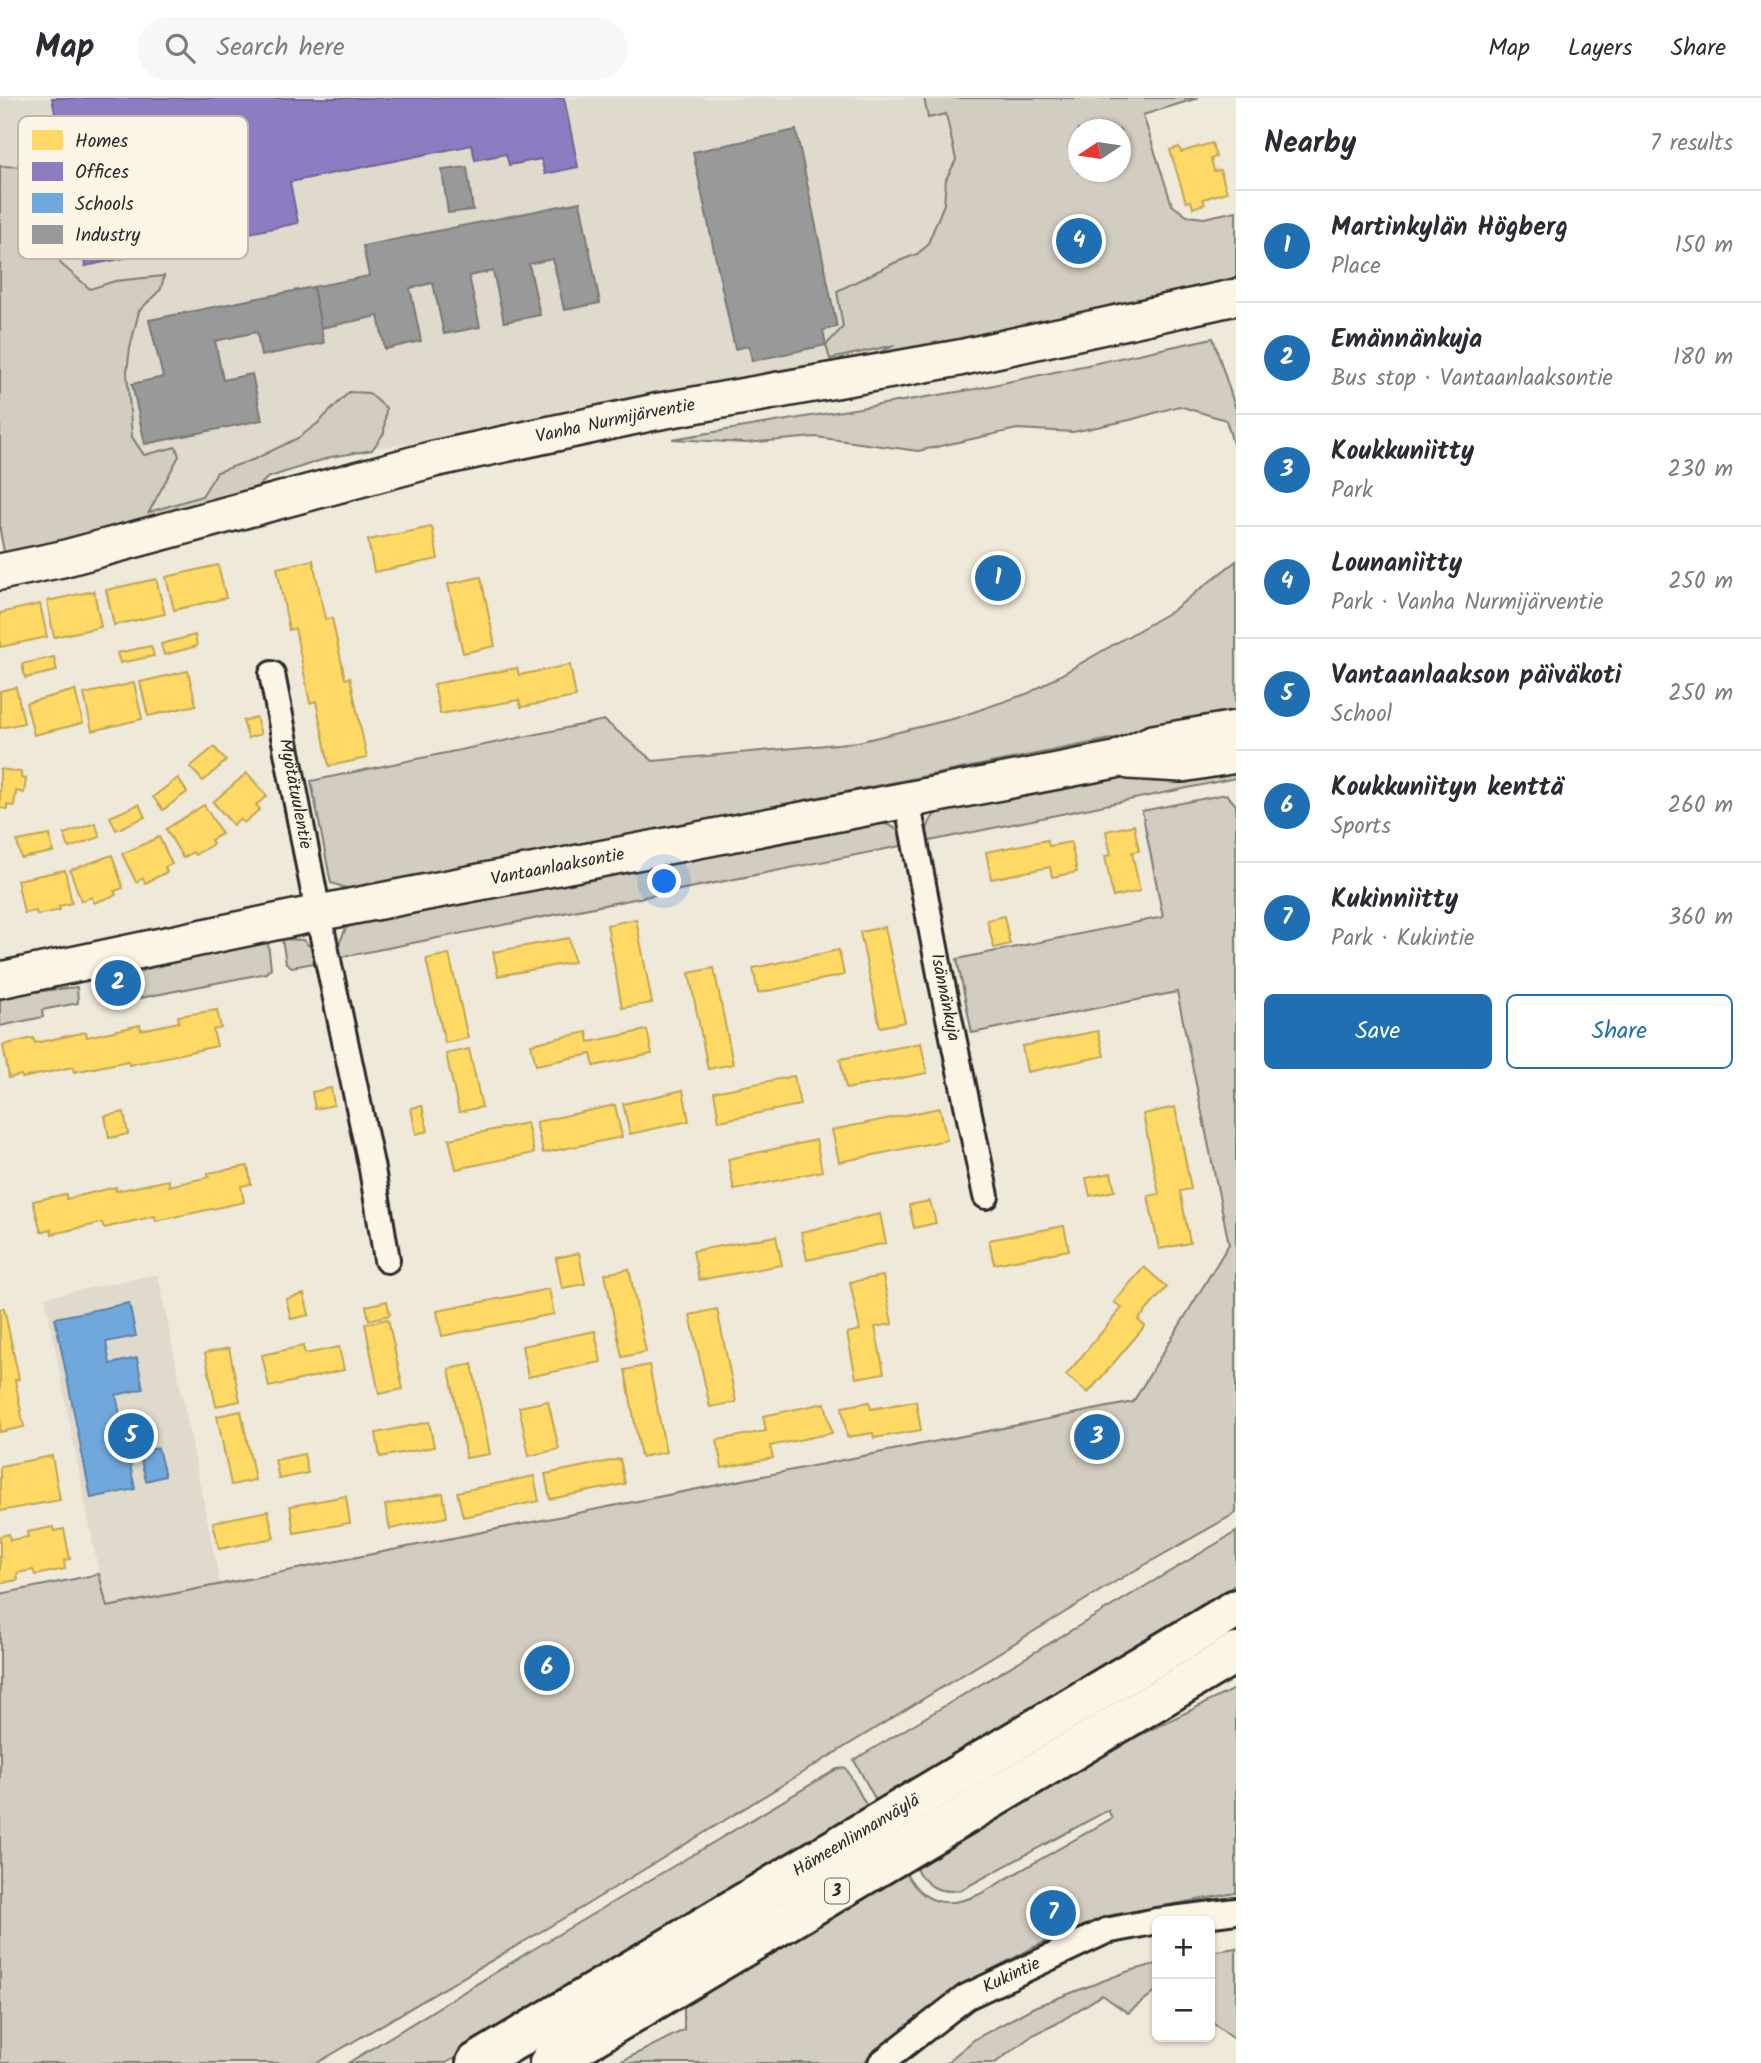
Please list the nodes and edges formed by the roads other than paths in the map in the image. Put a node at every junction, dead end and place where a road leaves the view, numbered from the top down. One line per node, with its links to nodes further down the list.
1 (1236, 297): 2 (main road, Vanha Nurmijärventie)
2 (0, 572)
3 (272, 674): 8 (street, Myötätuulentie)
4 (1236, 729): 6 (main road, Vantaanlaaksontie)
5 (1236, 755): 6 (main road, Vantaanlaaksontie)
6 (1115, 760): 7 (main road, Vantaanlaaksontie)
7 (907, 800): 8 (main road, Vantaanlaaksontie); 10 (street, Isännänkuja)
8 (318, 913): 9 (main road, Vantaanlaaksontie); 11 (street, Myötätuulentie)
9 (0, 981)
10 (986, 1196)
11 (387, 1260)
12 (1236, 1609): 19 (highway, Hämeenlinnanväylä / 3)
13 (1236, 1653): 15 (highway, Hämeenlinnanväylä / 3)
14 (1236, 1661): 15 (highway)
15 (1194, 1679): 20 (highway, Hämeenlinnanväylä / 3)
16 (1236, 1911): 17 (street, Kukintie)
17 (1196, 1916)
18 (1152, 1922): 21 (street, Kukintie)
19 (476, 2063)
20 (549, 2063)
21 (881, 2063)

